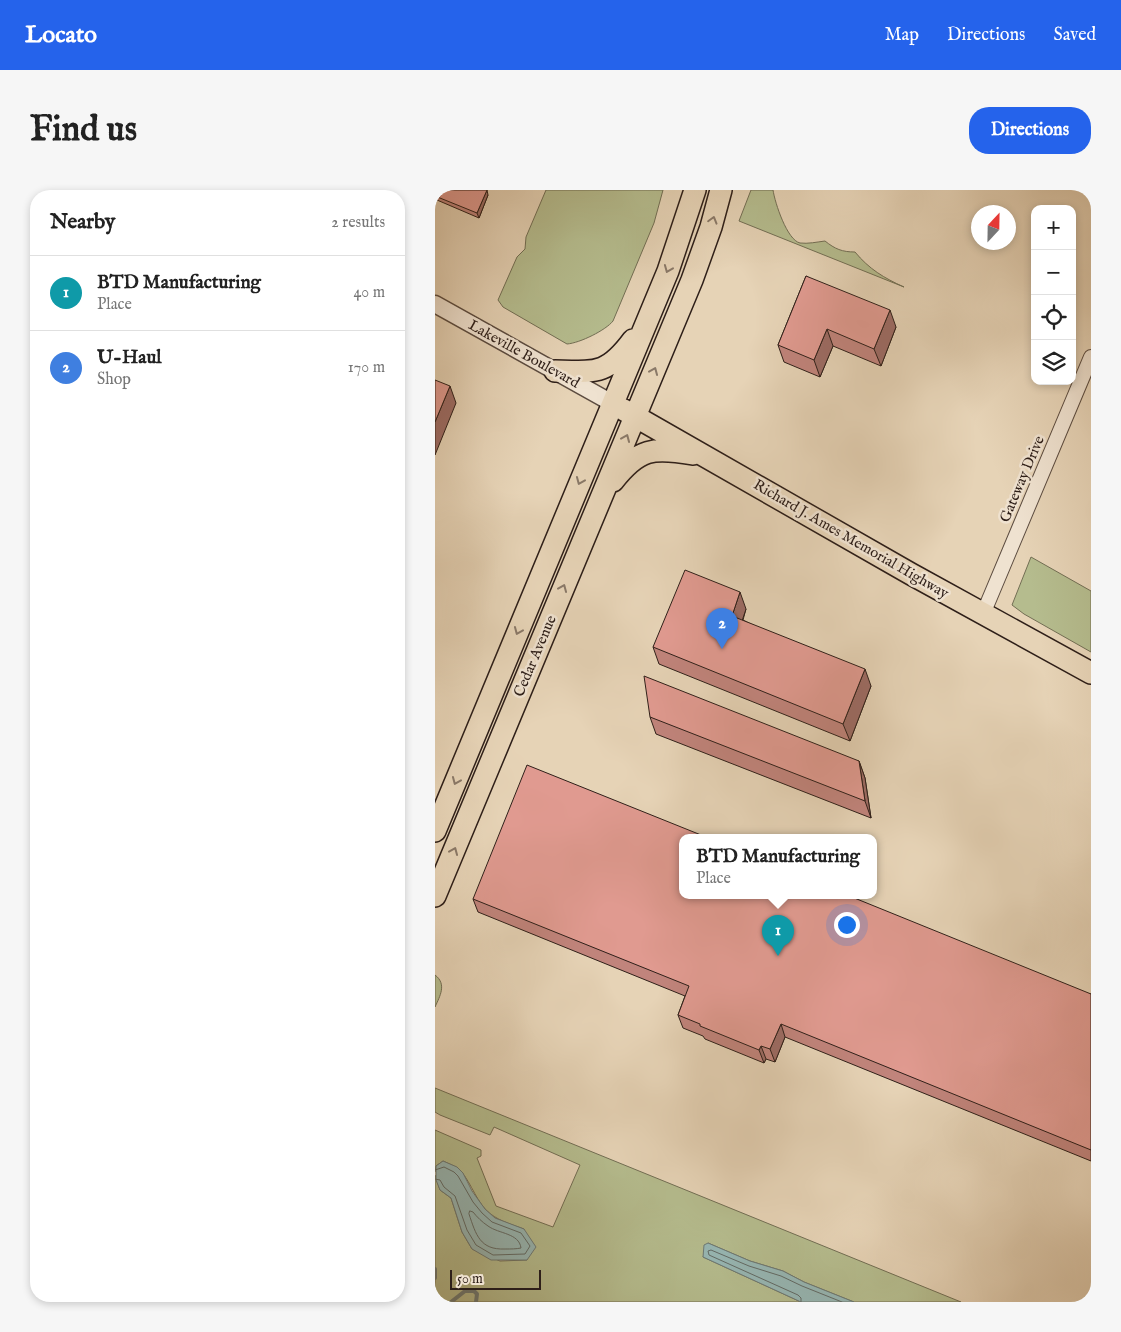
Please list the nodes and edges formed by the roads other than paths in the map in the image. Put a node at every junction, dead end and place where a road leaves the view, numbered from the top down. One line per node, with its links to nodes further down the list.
1 (695, 190): 4 (main road, one-way to 4)
2 (721, 190): 8 (main road, Cedar Avenue, one-way to 2)
3 (435, 304): 6 (street, Lakeville Boulevard)
4 (647, 322): 6 (main road); 7 (main road, Cedar Avenue)
5 (1091, 356): 11 (street, Gateway Drive)
6 (555, 371): 7 (street, Lakeville Boulevard)
7 (612, 404): 8 (main road, Richard J. Ames Memorial Highway); 13 (main road, Cedar Avenue, one-way to 13)
8 (635, 416): 9 (main road, Richard J. Ames Memorial Highway); 10 (main road, Cedar Avenue, one-way to 8)
9 (706, 456): 10 (main road); 11 (main road, Richard J. Ames Memorial Highway)
10 (602, 495): 14 (main road, Cedar Avenue, one-way to 10)
11 (983, 614): 12 (main road, Richard J. Ames Memorial Highway)
12 (1091, 673)
13 (435, 831)
14 (435, 896)

